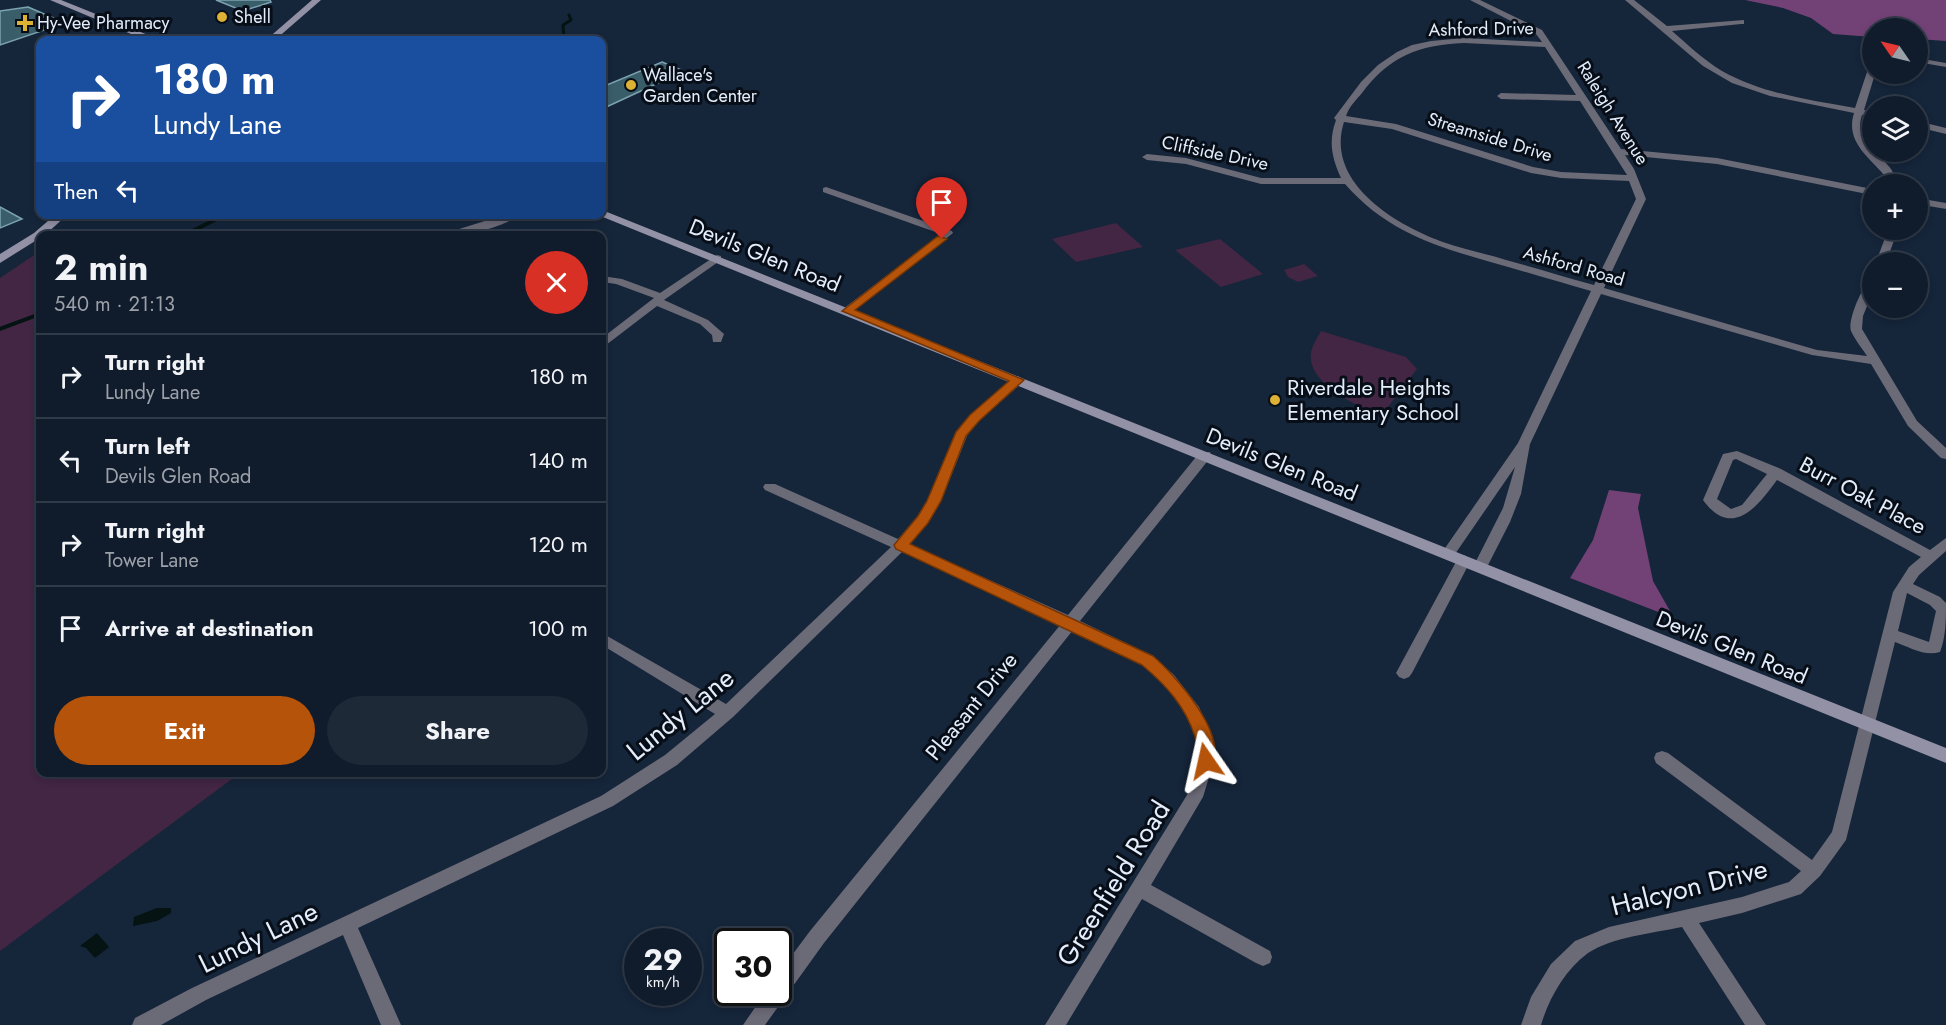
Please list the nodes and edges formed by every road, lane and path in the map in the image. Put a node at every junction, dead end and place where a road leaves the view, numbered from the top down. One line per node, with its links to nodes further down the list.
1 (54, 0): 7 (main road)
2 (317, 0): 8 (main road)
3 (1474, 0): 9 (street, Raleigh Avenue)
4 (1629, 0): 6 (street)
5 (1741, 22): 6 (street)
6 (1664, 28): 15 (street)
7 (141, 36)
8 (275, 36)
9 (1548, 45): 14 (street, Raleigh Avenue); 17 (street, Ashford Drive)
10 (1928, 62): 11 (street)
11 (1946, 65)
12 (1867, 84): 15 (street)
13 (1501, 96): 14 (street)
14 (1582, 98): 20 (street, Raleigh Avenue)
15 (1859, 111): 16 (street); 22 (street)
16 (1862, 112)
17 (1338, 118): 23 (street, Streamside Drive); 24 (street, Ashford Road)
18 (1928, 127): 19 (street)
19 (1946, 131)
20 (1618, 152): 23 (street, Raleigh Avenue); 26 (street)
21 (1147, 156): 24 (street, Cliffside Drive)
22 (1889, 174)
23 (1633, 178): 38 (street, Raleigh Avenue)
24 (1348, 181): 38 (street, Ashford Road)
25 (826, 190): 41 (street)
26 (1862, 190)
27 (1928, 203): 28 (street)
28 (1946, 207)
29 (606, 215): 35 (main road, Devils Glen Road)
30 (57, 219): 32 (main road)
31 (505, 219): 33 (street)
32 (43, 231)
33 (462, 231)
34 (36, 236): 36 (main road)
35 (717, 258): 39 (street); 41 (main road, Devils Glen Road)
36 (0, 260)
37 (606, 280): 39 (street)
38 (1597, 289): 44 (street, Ashford Road); 46 (street, Raleigh Avenue)
39 (659, 299): 42 (street); 43 (street)
40 (1862, 305): 44 (street)
41 (847, 311): 45 (main road, Devils Glen Road)
42 (717, 339)
43 (606, 340)
44 (1874, 361): 48 (street)
45 (1018, 380): 47 (main road, Devils Glen Road); 52 (street, Lundy Lane)
46 (1524, 444): 53 (street, Raleigh Avenue); 56 (street, Raleigh Avenue)
47 (1205, 455): 53 (main road, Devils Glen Road); 58 (street, Pleasant Drive)
48 (1946, 455)
49 (1776, 472): 49 (street, Burr Oak Place); 54 (street, Burr Oak Place)
50 (770, 486): 52 (street, Greenfield Road)
51 (1946, 543): 54 (street)
52 (901, 545): 58 (street, Greenfield Road); 62 (street, Lundy Lane)
53 (1448, 554): 55 (main road, Devils Glen Road)
54 (1930, 556): 57 (street)
55 (1464, 560): 56 (main road, Devils Glen Road); 61 (street)
56 (1480, 567): 63 (main road, Devils Glen Road)
57 (1904, 586): 59 (street, Halcyon Drive); 59 (street)
58 (1070, 622): 67 (street, Greenfield Road); 71 (street, Pleasant Drive)
59 (1889, 634): 63 (street, Halcyon Drive)
60 (606, 640): 62 (street)
61 (1404, 673)
62 (727, 713): 69 (street, Lundy Lane)
63 (1867, 724): 64 (main road, Devils Glen Road); 66 (street, Halcyon Drive)
64 (1946, 756)
65 (1662, 758): 66 (street)
66 (1814, 871): 68 (street, Halcyon Drive)
67 (1141, 889): 70 (street); 76 (street, Greenfield Road)
68 (1686, 918): 77 (street, Halcyon Drive); 78 (street)
69 (347, 923): 73 (street, Lundy Lane); 74 (street)
70 (1263, 957)
71 (792, 971)
72 (767, 1006): 75 (street, Pleasant Drive)
73 (142, 1025)
74 (391, 1025)
75 (753, 1025)
76 (1055, 1025)
77 (1531, 1025)
78 (1756, 1025)

